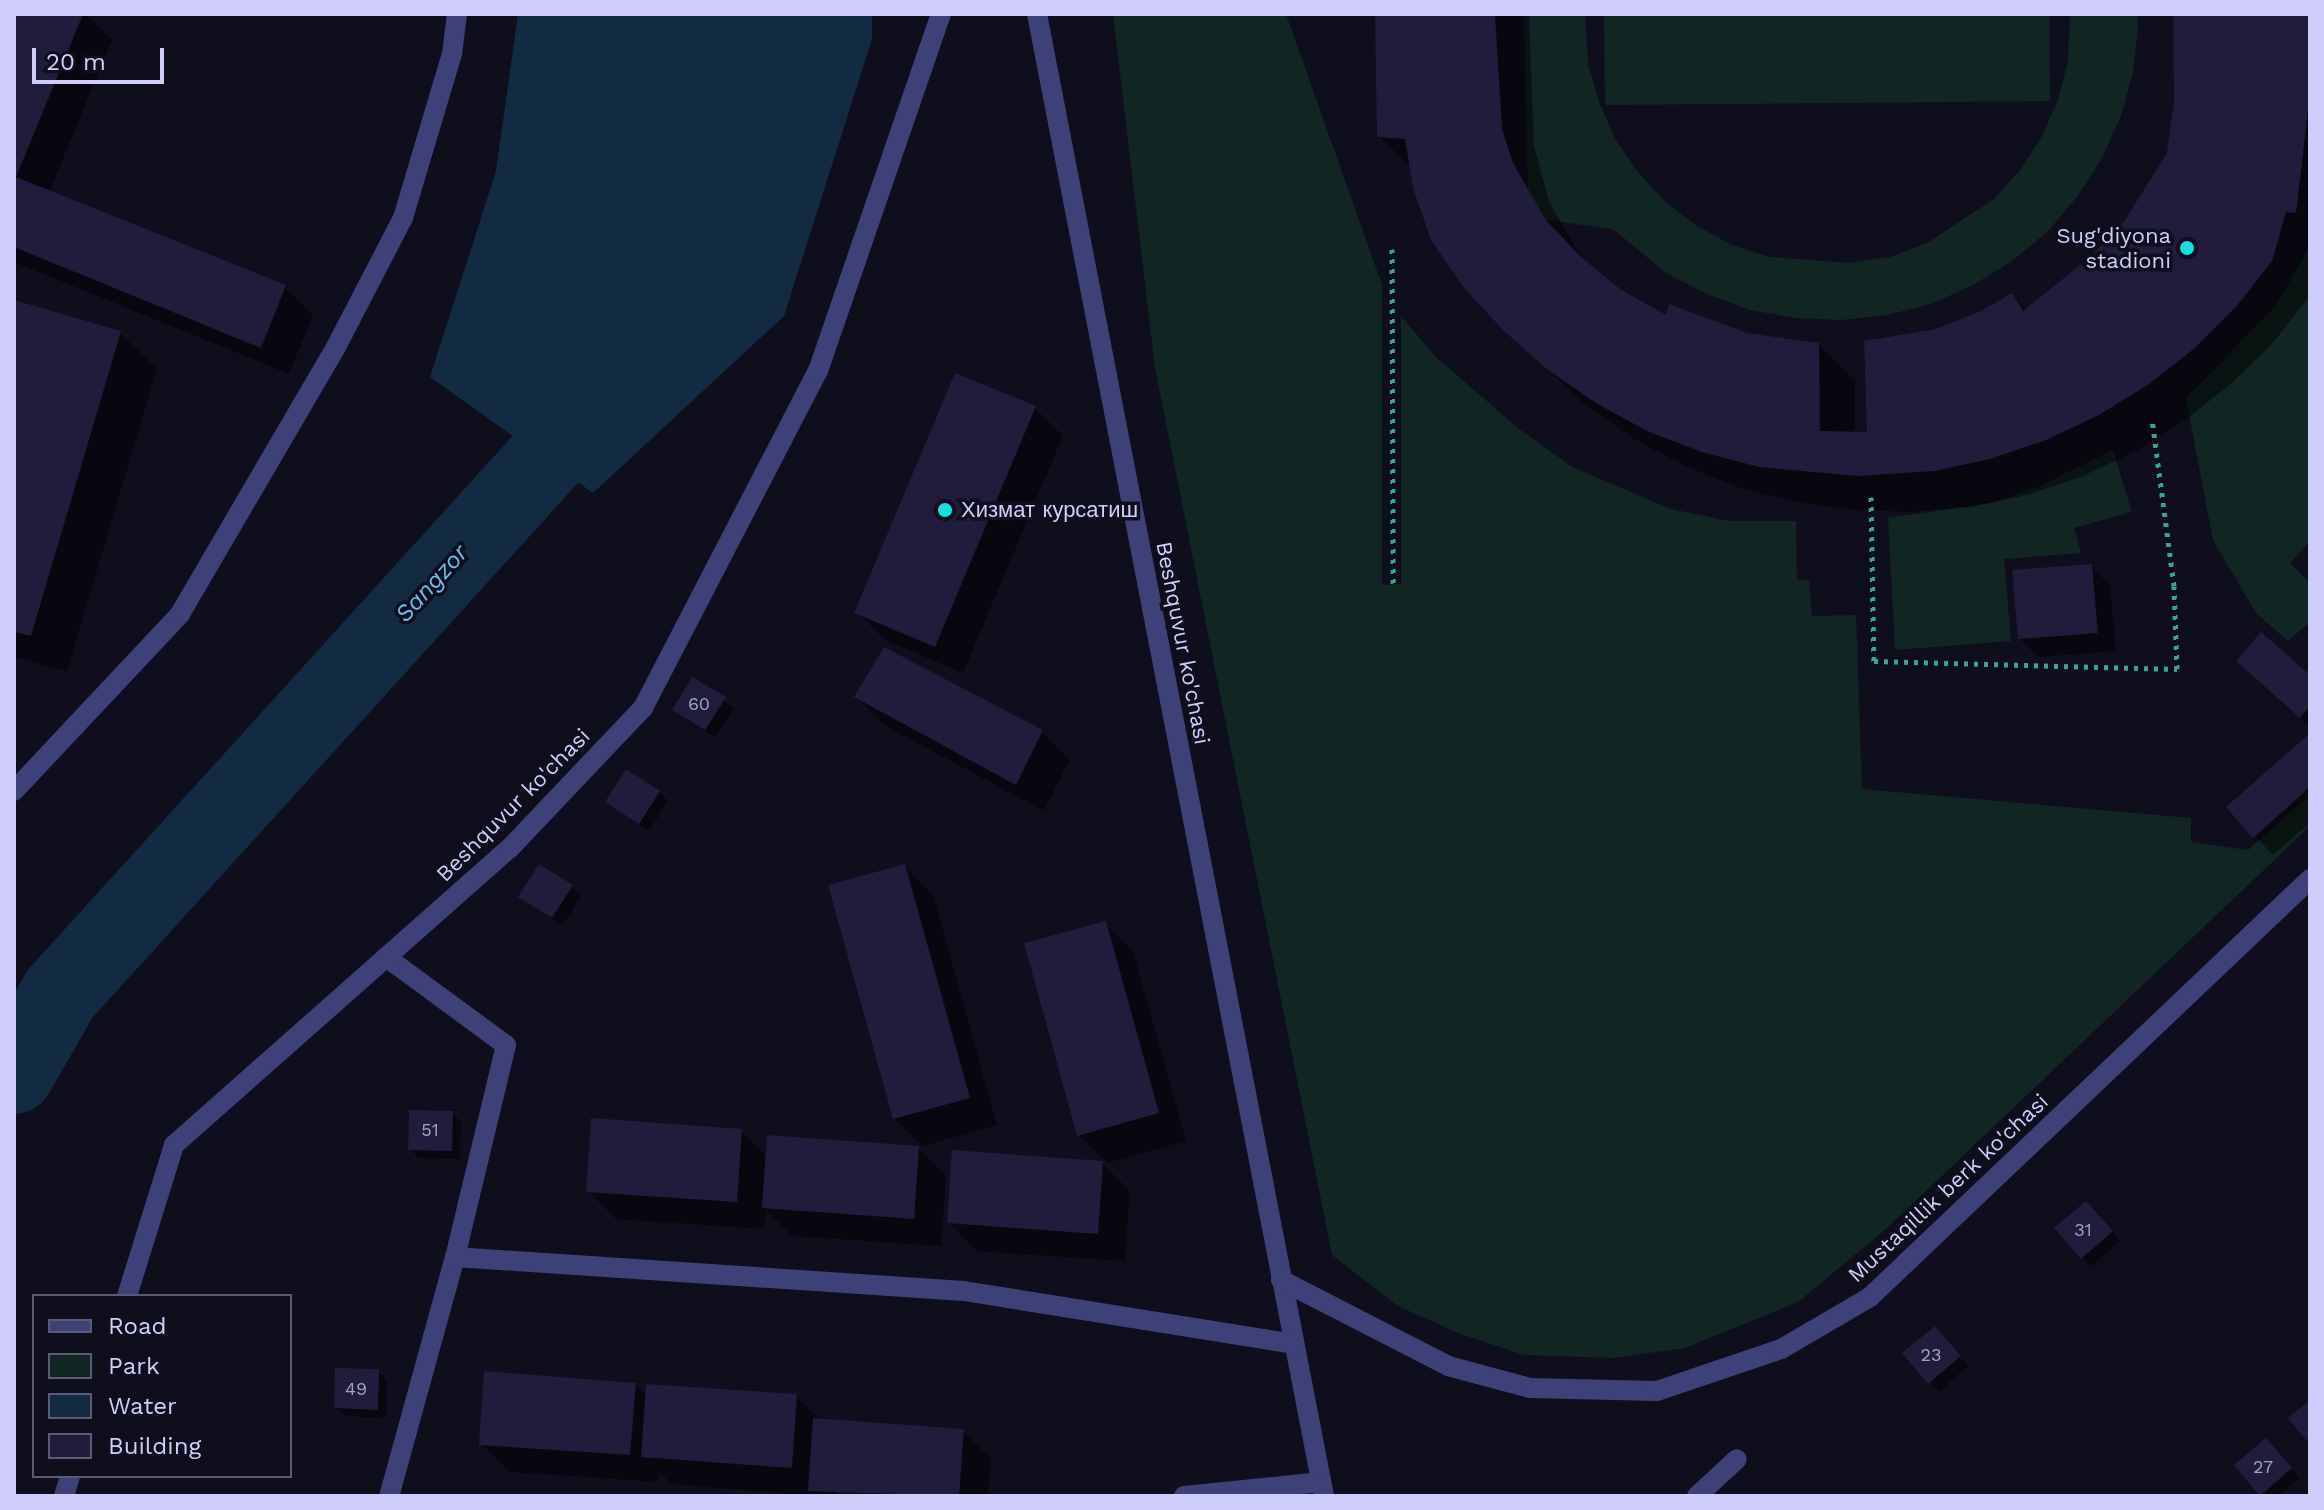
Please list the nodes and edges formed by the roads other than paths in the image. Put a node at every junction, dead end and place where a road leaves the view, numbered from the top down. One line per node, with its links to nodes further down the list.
1 (457, 14): 4 (street)
2 (941, 14): 6 (street, Beshquvur ko'chasi)
3 (1037, 14): 8 (street, Beshquvur ko'chasi)
4 (14, 791)
5 (2310, 879): 8 (street, Mustaqillik berk ko'chasi)
6 (386, 957): 7 (street); 9 (street, Beshquvur ko'chasi)
7 (455, 1257): 10 (street); 13 (street)
8 (1281, 1280): 10 (street, Beshquvur ko'chasi)
9 (128, 1294)
10 (1294, 1344): 12 (street, Beshquvur ko'chasi)
11 (1737, 1459): 15 (street)
12 (1323, 1489): 14 (street)
13 (389, 1496)
14 (1184, 1496)
15 (1697, 1496)

